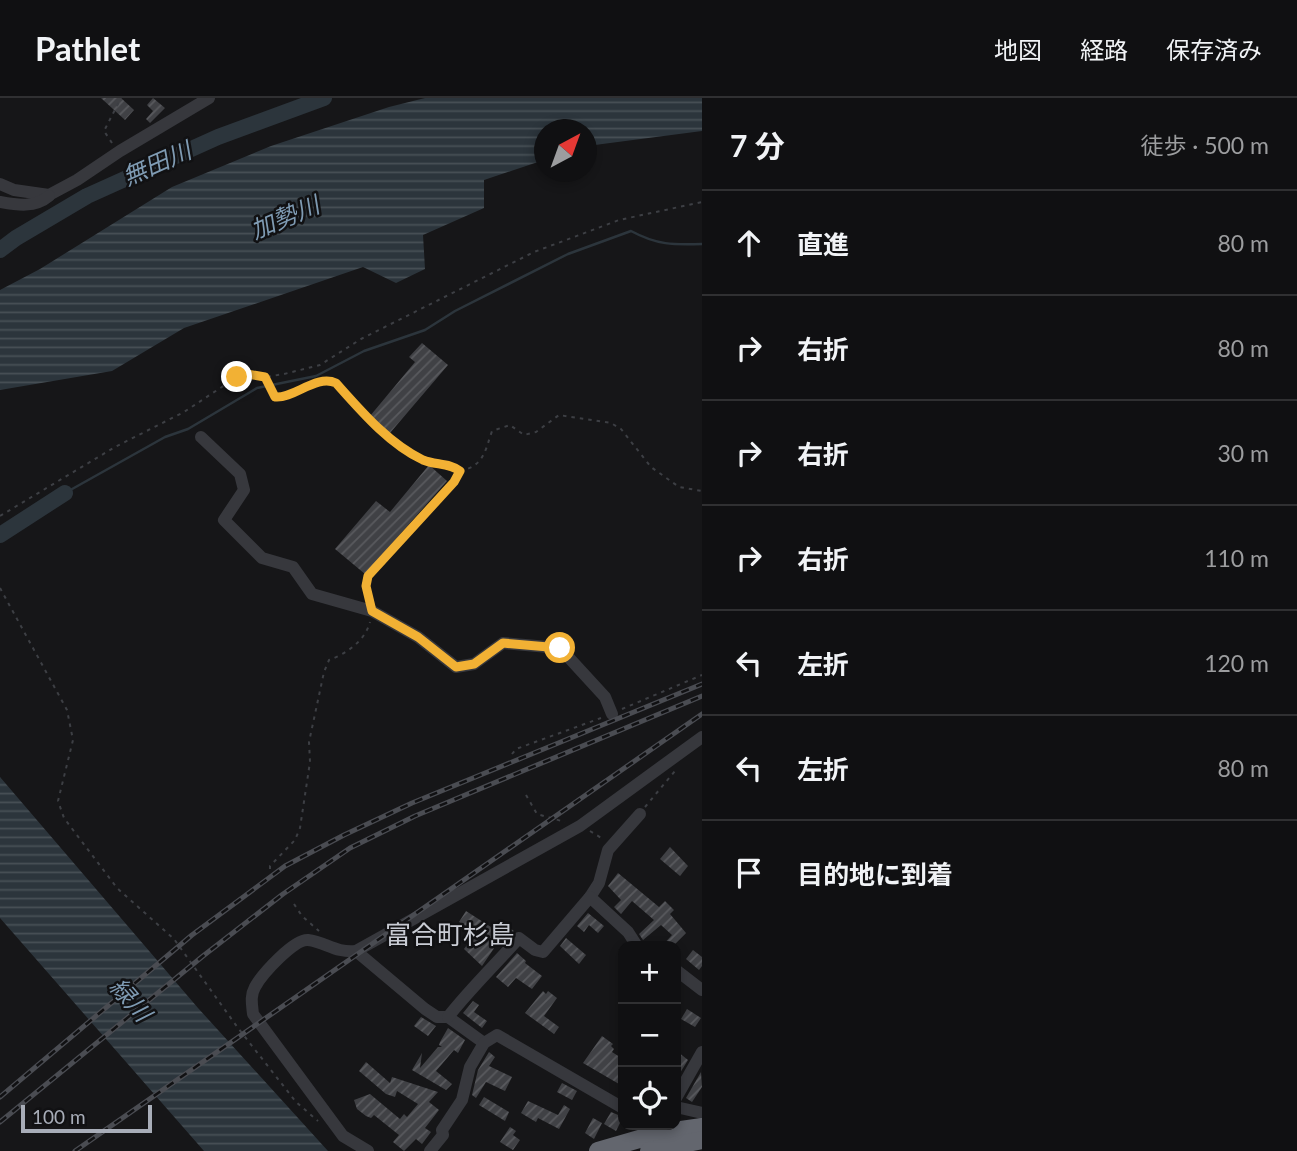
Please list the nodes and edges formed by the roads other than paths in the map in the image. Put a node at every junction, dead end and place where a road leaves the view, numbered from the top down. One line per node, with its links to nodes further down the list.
1 (209, 98): 3 (street)
2 (0, 184): 3 (street)
3 (49, 195): 4 (street)
4 (0, 202)
5 (201, 437): 6 (street)
6 (612, 714)
7 (702, 737): 11 (street)
8 (640, 814): 9 (street)
9 (590, 897): 10 (street); 14 (street)
10 (634, 941)
11 (356, 951): 14 (street); 25 (street)
12 (681, 974): 13 (street)
13 (702, 989)
14 (448, 1017): 15 (street)
15 (484, 1043): 18 (street); 26 (street)
16 (702, 1052): 17 (street)
17 (681, 1089)
18 (618, 1105)
19 (681, 1108): 20 (street)
20 (702, 1113)
21 (702, 1127): 22 (highway)
22 (681, 1128)
23 (659, 1130): 27 (highway)
24 (702, 1140): 28 (highway)
25 (368, 1151)
26 (430, 1151)
27 (598, 1151)
28 (649, 1151)

